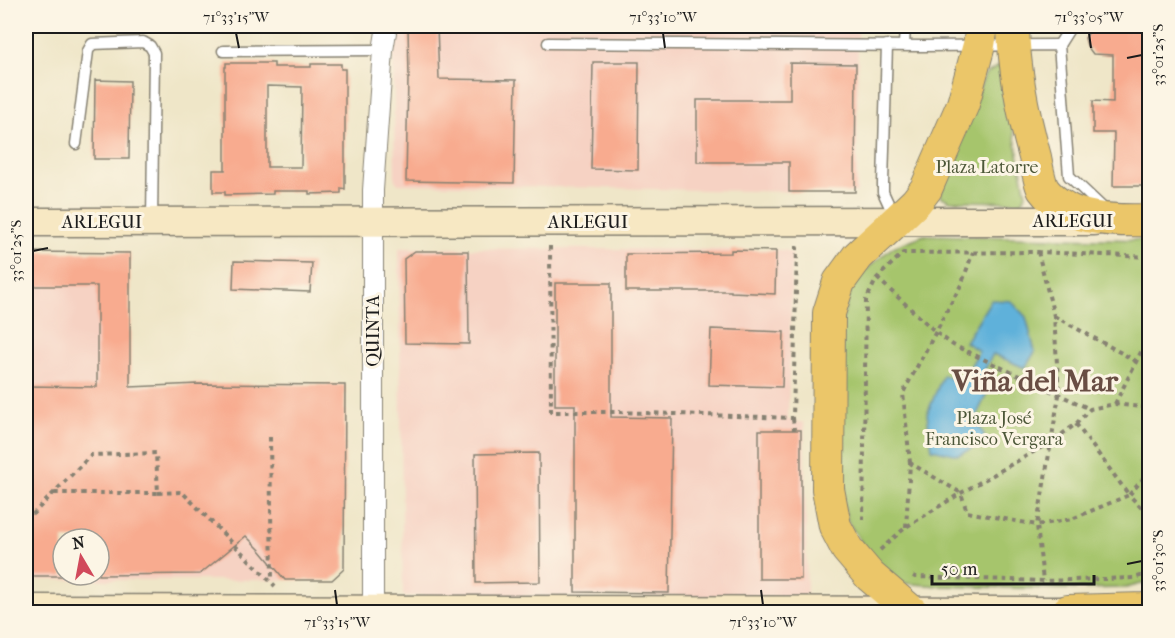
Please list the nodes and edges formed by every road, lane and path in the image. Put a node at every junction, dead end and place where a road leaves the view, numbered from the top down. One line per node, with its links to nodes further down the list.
1 (387, 26): 10 (street, QUINTA)
2 (905, 26): 8 (lane)
3 (1071, 26): 9 (lane)
4 (981, 35): 5 (lane); 8 (lane); 14 (main road)
5 (1013, 35): 9 (lane); 15 (main road)
6 (548, 43): 7 (lane)
7 (887, 45): 8 (lane); 14 (lane)
8 (904, 45)
9 (1059, 45): 15 (lane)
10 (383, 50): 11 (lane); 18 (street, QUINTA)
11 (222, 51)
12 (76, 144): 17 (lane)
13 (1149, 220): 15 (main road, ARLEGUI)
14 (896, 221): 15 (main road, ARLEGUI); 19 (main road, ARLEGUI); 51 (main road)
15 (1117, 221)
16 (26, 222): 17 (main road, ARLEGUI)
17 (152, 222): 18 (main road, ARLEGUI)
18 (373, 222): 19 (main road, ARLEGUI); 59 (street, QUINTA)
19 (550, 222): 33 (path)
20 (786, 247): 33 (path)
21 (973, 252): 22 (path); 24 (path); 26 (path)
22 (1038, 252): 23 (path); 25 (path)
23 (1149, 257)
24 (877, 278): 26 (path); 48 (path)
25 (1054, 316): 28 (path); 29 (path)
26 (937, 333): 29 (path); 38 (path)
27 (1149, 334): 28 (path)
28 (1136, 361): 30 (path)
29 (1059, 394): 32 (path); 37 (path)
30 (1115, 404): 31 (path); 32 (path)
31 (1149, 408)
32 (1090, 409): 34 (path)
33 (793, 418): 35 (path)
34 (1076, 424): 37 (path); 43 (path)
35 (794, 430)
36 (270, 437): 55 (path)
37 (1052, 442): 42 (path); 49 (path)
38 (910, 464): 42 (path); 50 (path)
39 (1149, 471): 43 (path)
40 (53, 493): 41 (path); 41 (path); 45 (path)
41 (158, 493): 55 (path)
42 (961, 493): 49 (path); 50 (path)
43 (1129, 495): 46 (path); 49 (path)
44 (26, 513): 45 (path)
45 (29, 517): 47 (path)
46 (1149, 517)
47 (26, 521)
48 (863, 523)
49 (1037, 525): 54 (path)
50 (906, 527): 51 (path)
51 (880, 560): 61 (main road)
52 (906, 570): 54 (path)
53 (1149, 573): 54 (path)
54 (1043, 581)
55 (272, 582): 58 (path)
56 (1148, 608): 62 (main road)
57 (26, 609): 58 (main road)
58 (276, 609): 59 (main road)
59 (373, 611): 60 (main road)
60 (589, 611): 61 (main road)
61 (911, 611): 62 (main road)
62 (1068, 612)

